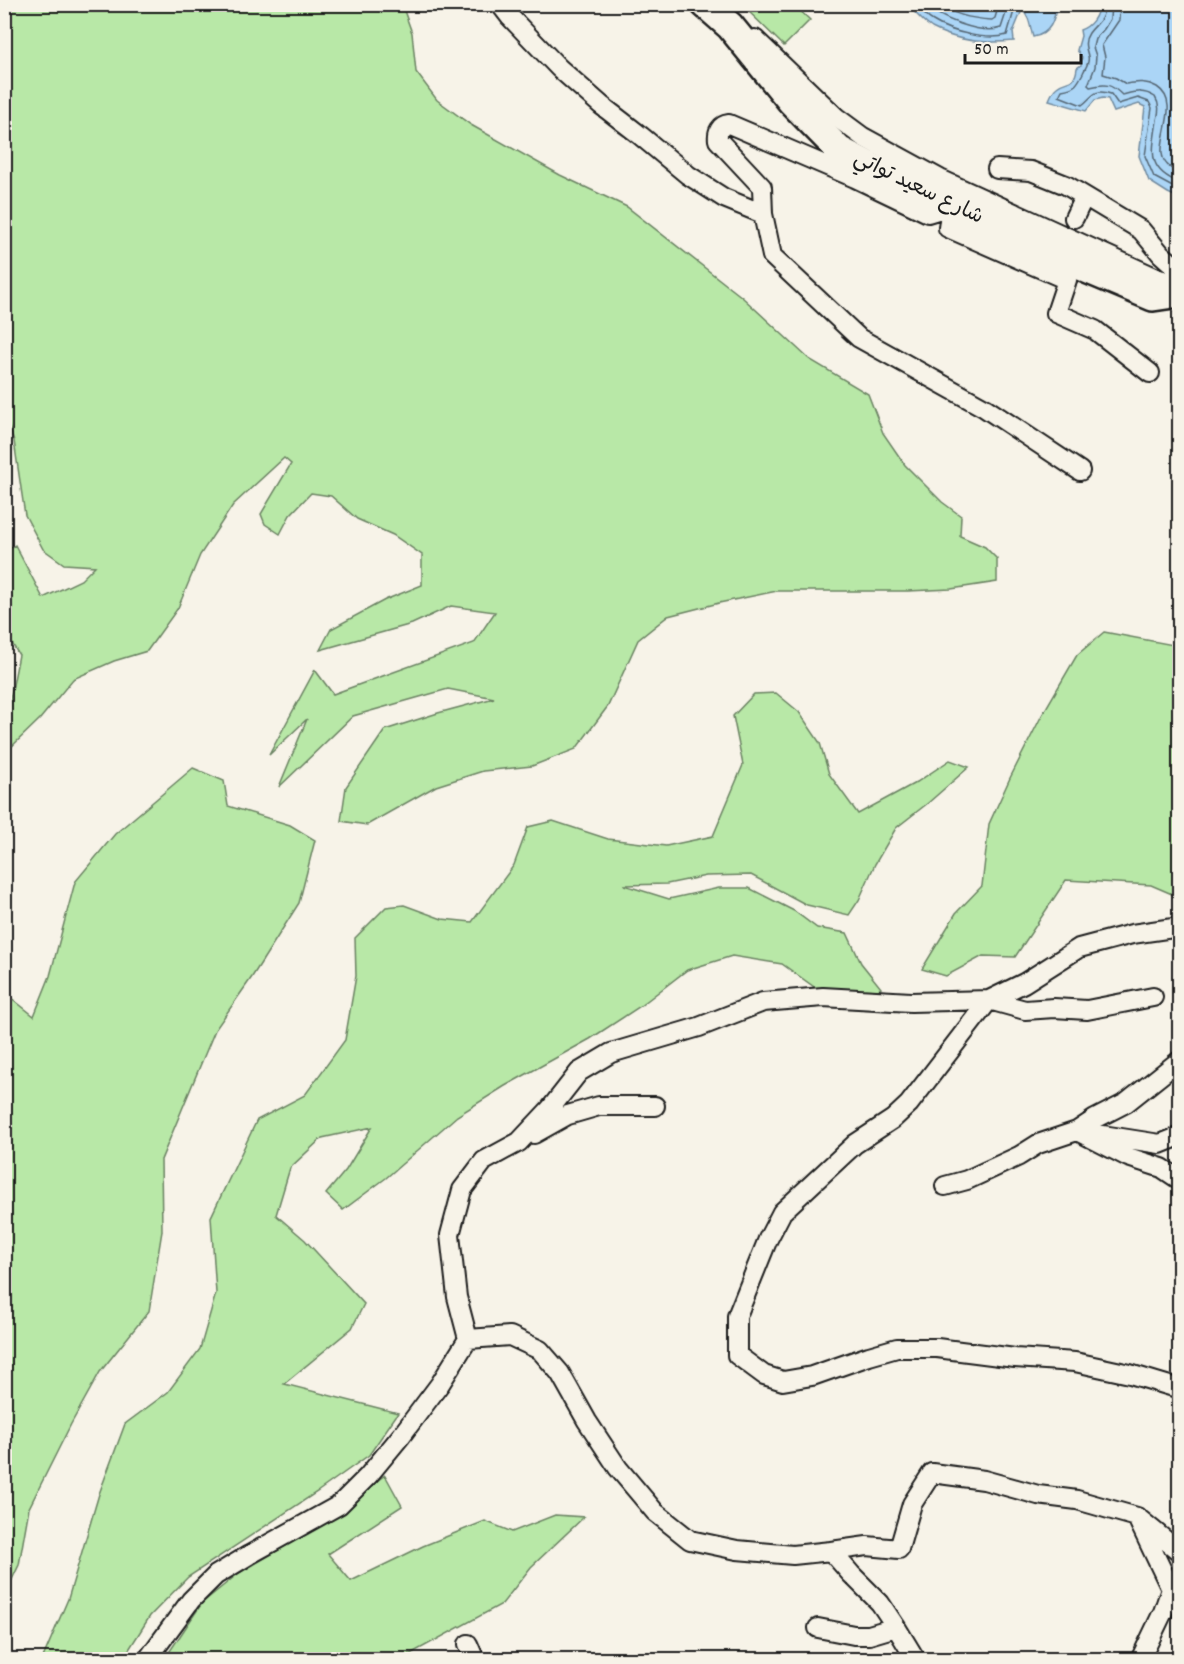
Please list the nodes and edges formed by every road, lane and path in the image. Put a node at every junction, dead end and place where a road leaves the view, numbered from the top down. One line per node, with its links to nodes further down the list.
1 (500, 4): 7 (street)
2 (705, 4): 6 (main road, شارع سعيد تواتي)
3 (719, 4): 10 (street)
4 (997, 169): 5 (street)
5 (1084, 197): 8 (street); 9 (street)
6 (951, 206): 7 (street); 11 (main road, شارع سعيد تواتي); 12 (street)
7 (763, 214): 13 (street)
8 (1074, 218)
9 (1179, 271)
10 (1179, 284)
11 (1179, 292)
12 (1150, 373)
13 (1080, 471)
14 (1179, 927): 16 (street)
15 (1153, 997): 16 (street)
16 (989, 1000): 21 (street); 25 (street)
17 (1179, 1059): 19 (street)
18 (655, 1106): 21 (street)
19 (1077, 1131): 20 (street); 22 (street); 23 (street)
20 (1179, 1136)
21 (519, 1142): 24 (street)
22 (1179, 1180)
23 (945, 1185)
24 (468, 1339): 27 (street); 31 (street)
25 (1179, 1389)
26 (1137, 1517): 27 (street); 28 (street); 33 (street)
27 (831, 1551): 29 (street)
28 (1179, 1552)
29 (896, 1627): 30 (street); 32 (street)
30 (818, 1628)
31 (147, 1659)
32 (916, 1659)
33 (1140, 1659)

